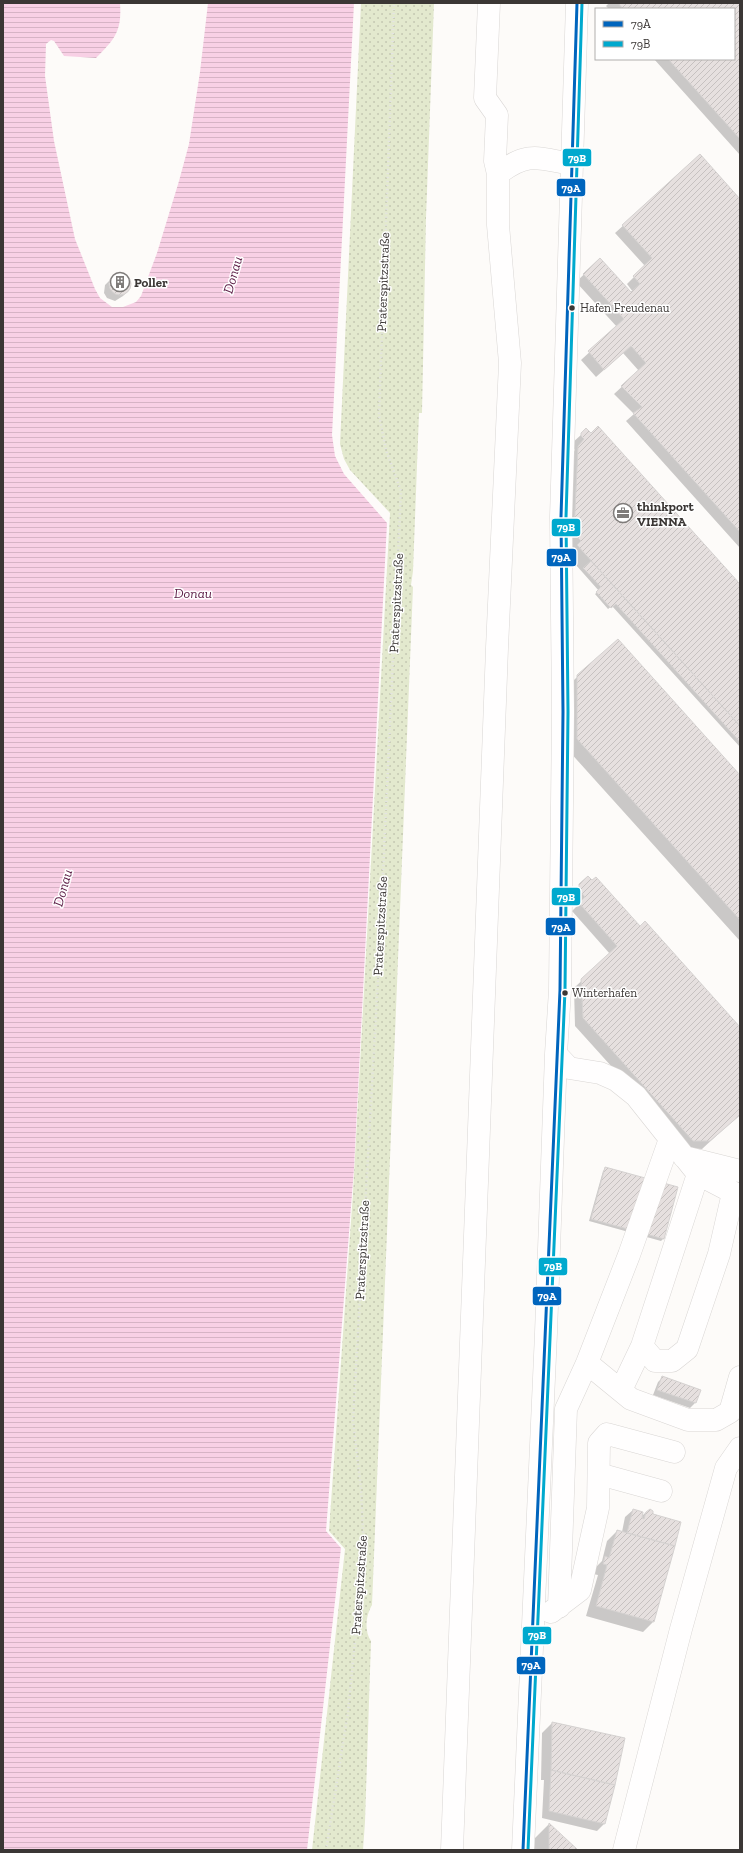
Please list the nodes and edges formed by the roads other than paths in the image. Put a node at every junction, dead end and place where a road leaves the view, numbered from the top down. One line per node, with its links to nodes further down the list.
1 (489, 3): 4 (street)
2 (577, 3): 3 (street)
3 (571, 164): 4 (street); 5 (street)
4 (498, 174): 22 (street)
5 (556, 1054): 6 (street); 19 (street)
6 (670, 1139): 7 (street); 12 (street)
7 (684, 1157): 8 (street); 9 (street)
8 (740, 1171)
9 (698, 1174): 10 (street); 11 (street)
10 (737, 1195): 11 (street)
11 (642, 1346): 14 (street)
12 (587, 1363): 14 (street); 20 (street)
13 (740, 1377): 14 (street)
14 (621, 1390)
15 (740, 1448): 24 (street)
16 (674, 1452): 17 (street)
17 (599, 1474): 18 (street); 20 (street)
18 (661, 1491)
19 (535, 1587): 20 (street); 21 (street)
20 (559, 1607): 21 (street)
21 (533, 1624): 23 (street)
22 (452, 1850)
23 (522, 1850)
24 (624, 1850)

